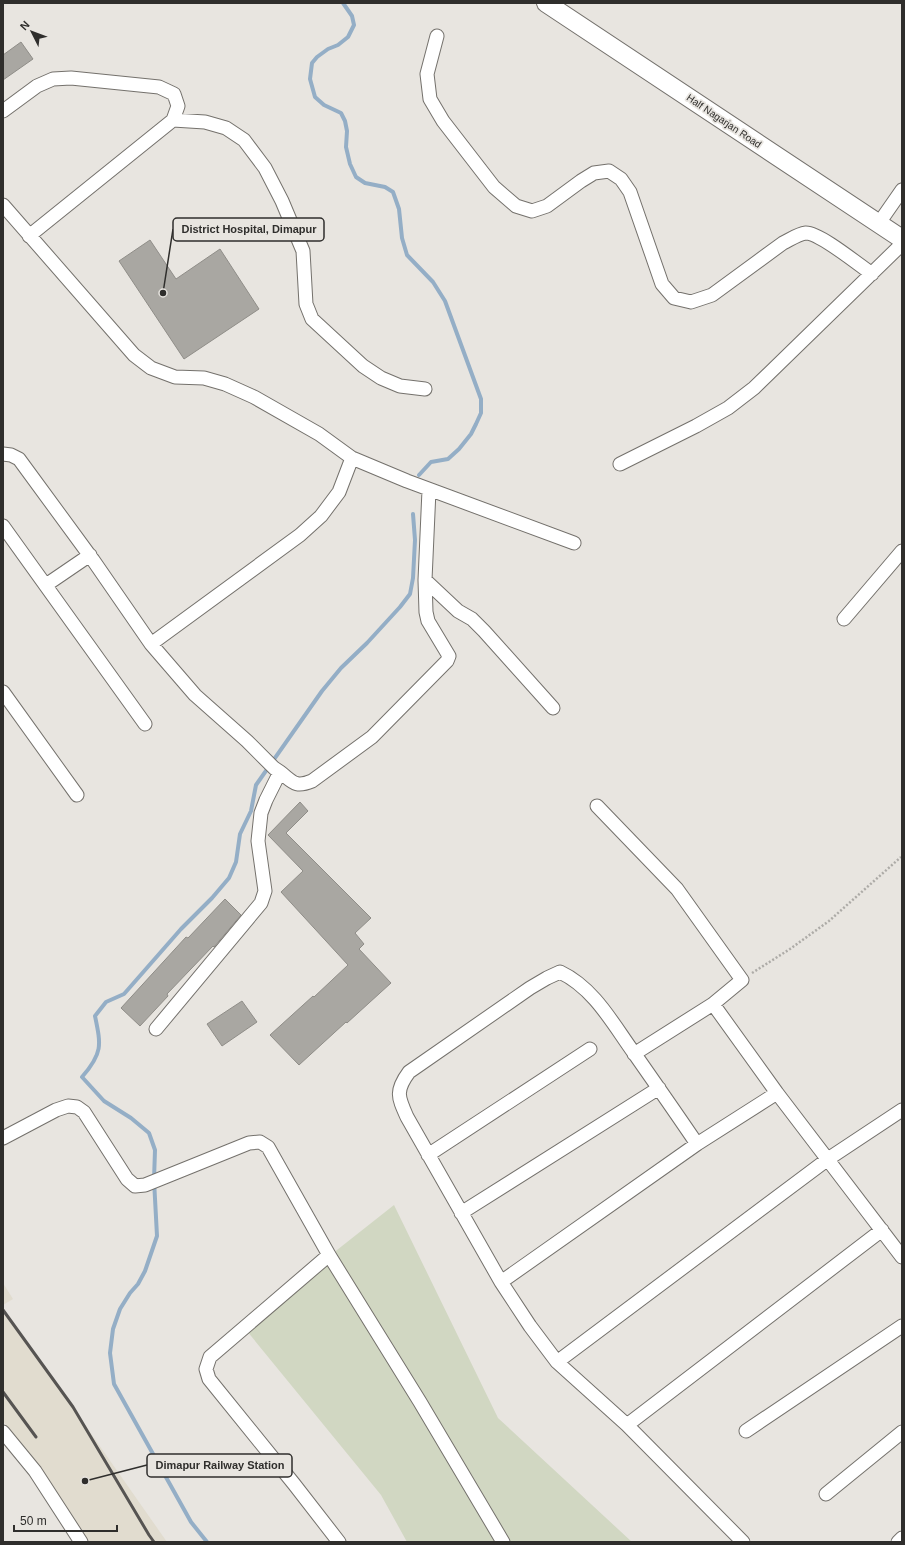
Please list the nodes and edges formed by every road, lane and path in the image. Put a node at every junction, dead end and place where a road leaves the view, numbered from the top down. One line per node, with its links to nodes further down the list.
1 (546, 3): 7 (main road, Half Nagarjan Road)
2 (437, 36): 11 (street)
3 (3, 112): 4 (street)
4 (173, 120): 8 (street); 12 (street)
5 (902, 190): 7 (street)
6 (3, 205): 8 (street)
7 (879, 223): 9 (main road, Half Nagarjan Road)
8 (29, 236): 14 (street)
9 (902, 239)
10 (902, 244): 11 (street)
11 (872, 274): 15 (street)
12 (425, 389)
13 (3, 454): 20 (street)
14 (352, 458): 16 (street); 24 (street)
15 (620, 464)
16 (428, 490): 18 (street); 21 (street)
17 (3, 526): 22 (street)
18 (574, 542)
19 (902, 551): 23 (street)
20 (90, 555): 22 (street); 24 (street)
21 (425, 580): 26 (street); 28 (street)
22 (46, 585): 27 (street)
23 (844, 619)
24 (151, 644): 28 (street)
25 (3, 692): 29 (street)
26 (553, 708)
27 (145, 724)
28 (277, 770): 34 (street)
29 (77, 796)
30 (597, 806): 32 (street)
31 (901, 857): 32 (path)
32 (742, 980): 33 (street)
33 (713, 1004): 36 (street); 38 (street)
34 (156, 1029)
35 (590, 1049): 42 (street)
36 (634, 1054): 37 (street); 42 (street)
37 (659, 1088): 41 (street); 44 (street)
38 (777, 1093): 41 (street); 43 (street)
39 (902, 1110): 43 (street)
40 (3, 1138): 46 (street)
41 (697, 1144): 48 (street)
42 (428, 1155): 44 (street)
43 (828, 1159): 45 (street); 50 (street)
44 (461, 1213): 48 (street)
45 (882, 1230): 47 (street); 51 (street)
46 (329, 1255): 58 (street); 59 (street)
47 (902, 1257)
48 (501, 1282): 50 (street)
49 (902, 1326): 53 (street)
50 (557, 1362): 51 (street)
51 (627, 1425): 60 (street)
52 (3, 1432): 57 (street)
53 (746, 1432)
54 (902, 1432): 55 (street)
55 (826, 1494)
56 (902, 1538): 61 (street)
57 (81, 1542)
58 (339, 1542)
59 (503, 1542)
60 (743, 1542)
61 (898, 1542)

